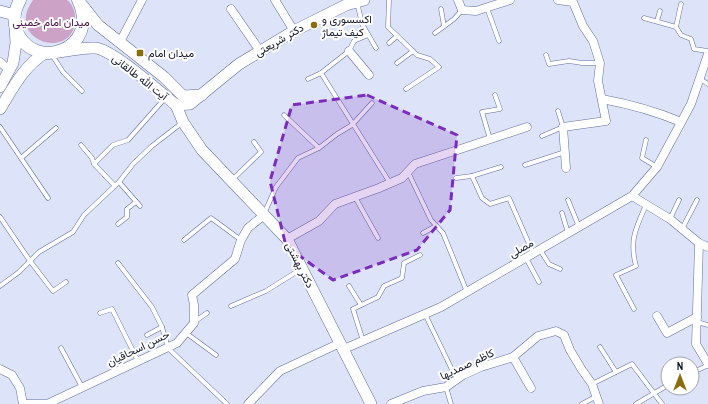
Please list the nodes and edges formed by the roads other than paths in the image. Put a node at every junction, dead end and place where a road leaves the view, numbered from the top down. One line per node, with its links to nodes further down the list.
1 (20, 0): 18 (main road)
2 (78, 0): 27 (main road, آیت الله طالقانی); 33 (main road)
3 (142, 0): 27 (street)
4 (276, 0): 22 (street)
5 (389, 0): 25 (lane)
6 (458, 0): 14 (street)
7 (510, 0): 11 (street)
8 (558, 0): 38 (street)
9 (359, 1): 22 (main road, دکتر شریعتی); 24 (lane)
10 (681, 4): 21 (lane)
11 (487, 7): 14 (street); 26 (lane)
12 (231, 9): 30 (street)
13 (441, 9): 20 (lane)
14 (462, 10): 20 (lane)
15 (0, 11): 18 (main road)
16 (660, 11): 19 (lane)
17 (644, 18): 19 (lane)
18 (15, 20): 33 (main road); 39 (main road)
19 (657, 22): 21 (lane)
20 (444, 26): 23 (lane)
21 (676, 27): 34 (lane)
22 (294, 31): 30 (main road, دکتر شریعتی)
23 (435, 32)
24 (368, 34): 29 (lane); 31 (lane)
25 (396, 36): 28 (lane); 32 (lane)
26 (499, 41)
27 (120, 42): 48 (main road, آیت الله طالقانی)
28 (389, 43)
29 (376, 48)
30 (260, 51): 48 (main road, دکتر شریعتی)
31 (349, 51): 40 (lane); 41 (street)
32 (413, 51): 37 (lane); 46 (lane)
33 (50, 53): 47 (lane); 50 (main road, آیت الله طالقانی); 54 (main road)
34 (708, 53): 43 (street, مصلی)
35 (546, 55): 38 (lane)
36 (0, 62): 39 (street)
37 (396, 63)
38 (600, 63): 51 (street)
39 (9, 70): 45 (main road)
40 (321, 73): 42 (lane); 59 (lane)
41 (369, 75)
42 (308, 79)
43 (699, 79): 44 (lane); 58 (street, مصلی)
44 (708, 84)
45 (0, 87)
46 (406, 89)
47 (82, 91)
48 (203, 95): 53 (main road, آیت الله طالقانی)
49 (494, 95): 65 (lane)
50 (166, 97): 53 (main road, آیت الله طالقانی); 72 (lane)
51 (602, 99): 58 (street); 63 (street)
52 (372, 103): 59 (lane)
53 (176, 105): 57 (main road, دکتر بهشتی)
54 (0, 109)
55 (558, 111): 63 (lane)
56 (284, 115): 69 (lane)
57 (183, 122): 80 (main road, دکتر بهشتی); 81 (lane)
58 (681, 122): 75 (street, مصلی)
59 (352, 125): 69 (lane); 82 (lane)
60 (527, 127): 65 (street)
61 (0, 128): 71 (lane)
62 (56, 128): 71 (lane)
63 (563, 128): 64 (lane); 70 (street)
64 (542, 136)
65 (490, 139): 77 (street)
66 (646, 140): 75 (lane)
67 (254, 142): 80 (lane)
68 (81, 145): 72 (lane)
69 (319, 148): 93 (lane)
70 (565, 152): 73 (lane); 76 (street)
71 (21, 158): 85 (lane)
72 (94, 164): 81 (lane)
73 (526, 165)
74 (501, 167): 78 (lane)
75 (657, 167): 83 (street, مصلی)
76 (566, 168)
77 (408, 172): 82 (street); 97 (lane)
78 (472, 176): 79 (lane); 108 (lane)
79 (456, 178)
80 (231, 181): 93 (main road, دکتر بهشتی)
81 (117, 184): 89 (lane); 110 (lane)
82 (390, 184): 84 (street)
83 (632, 196): 90 (street); 98 (street, مصلی)
84 (356, 197): 102 (street); 103 (lane)
85 (48, 198)
86 (568, 200): 98 (lane)
87 (678, 200): 95 (lane)
88 (697, 200): 99 (lane)
89 (136, 202): 91 (lane); 96 (lane)
90 (646, 205): 95 (street); 121 (lane)
91 (140, 206)
92 (562, 213): 101 (lane)
93 (264, 214): 102 (main road, دکتر بهشتی); 105 (street)
94 (0, 217): 110 (lane)
95 (670, 219): 99 (street)
96 (118, 224)
97 (436, 226): 100 (lane); 118 (lane)
98 (579, 228): 101 (street, مصلی)
99 (682, 230): 106 (street)
100 (423, 233)
101 (568, 234): 108 (street, مصلی)
102 (287, 238): 112 (main road, دکتر بهشتی)
103 (378, 238)
104 (184, 240): 105 (lane)
105 (241, 240): 127 (street)
106 (699, 243): 107 (street); 126 (street)
107 (708, 247)
108 (533, 254): 113 (lane); 115 (lane); 118 (street, مصلی)
109 (420, 255): 119 (lane)
110 (30, 261): 114 (lane); 116 (lane)
111 (118, 263): 129 (lane)
112 (302, 268): 120 (lane); 133 (main road, دکتر بهشتی)
113 (560, 269)
114 (66, 282)
115 (540, 282)
116 (0, 286)
117 (349, 286): 119 (lane)
118 (467, 292): 124 (street, مصلی)
119 (361, 305): 132 (lane)
120 (231, 306)
121 (634, 309)
122 (100, 313): 139 (lane)
123 (207, 313): 127 (lane)
124 (424, 314): 132 (street, مصلی); 143 (lane)
125 (658, 316): 126 (street)
126 (697, 320): 128 (lane); 140 (street)
127 (194, 323): 130 (street, حسن اسحاقیان)
128 (708, 325)
129 (162, 327): 131 (lane); 136 (lane)
130 (186, 333): 136 (street, حسن اسحاقیان); 137 (lane)
131 (147, 335)
132 (363, 341): 133 (street, مصلی)
133 (342, 346): 153 (street, مصلی); 154 (main road, دکتر بهشتی)
134 (600, 347): 142 (lane)
135 (61, 348): 145 (lane)
136 (168, 348): 139 (street, حسن اسحاقیان); 152 (lane)
137 (216, 355)
138 (513, 357): 143 (street, کاظم صمدیها); 144 (street, کاظم صمدیها); 147 (street)
139 (138, 361): 145 (street, حسن اسحاقیان)
140 (708, 364)
141 (0, 369): 151 (street)
142 (616, 372): 144 (lane); 149 (lane)
143 (457, 380): 146 (street, کاظم صمدیها)
144 (592, 384): 150 (street, کاظم صمدیها)
145 (82, 387): 151 (street, حسن اسحاقیان)
146 (446, 387): 155 (street, کاظم صمدیها); 156 (lane)
147 (531, 388)
148 (660, 390): 149 (lane)
149 (654, 393): 158 (lane); 159 (lane)
150 (597, 400): 157 (lane)
151 (23, 404)
152 (227, 404)
153 (248, 404)
154 (371, 404)
155 (391, 404)
156 (451, 404)
157 (582, 404)
158 (636, 404)
159 (662, 404)

